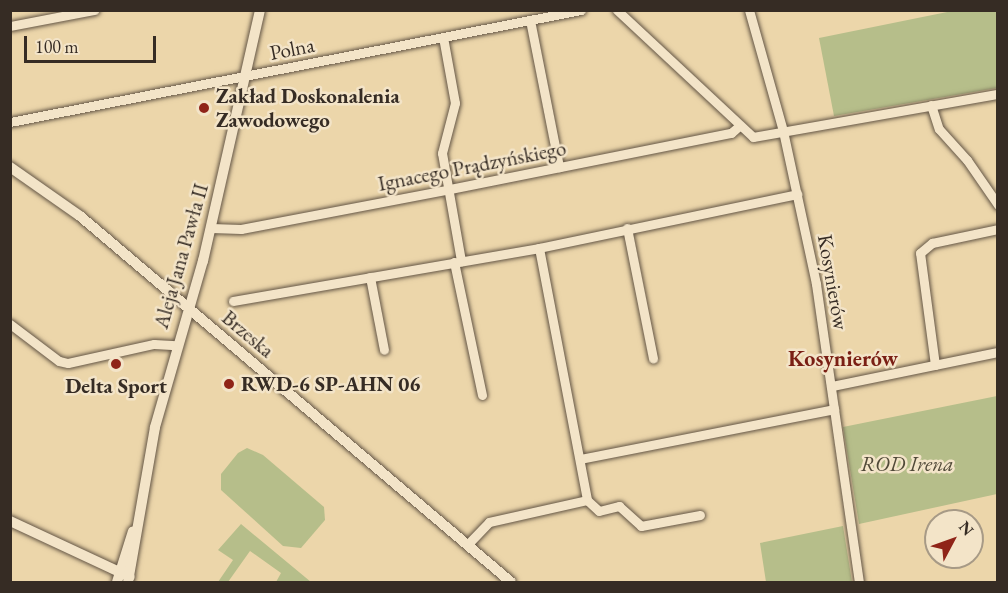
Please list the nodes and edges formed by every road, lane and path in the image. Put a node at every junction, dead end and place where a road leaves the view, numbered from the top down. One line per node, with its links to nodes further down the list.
1 (94, 10): 7 (street)
2 (260, 10): 9 (street, Aleja Jana Pawła II)
3 (581, 10): 6 (street, Polna)
4 (617, 10): 13 (street)
5 (749, 10): 14 (street, Kosynierów)
6 (530, 21): 8 (street, Polna); 16 (street)
7 (10, 26)
8 (443, 37): 9 (street, Polna); 17 (street)
9 (248, 76): 12 (street, Polna); 20 (street, Aleja Jana Pawła II)
10 (998, 94): 11 (street)
11 (931, 105): 14 (street); 19 (street)
12 (10, 122)
13 (738, 127): 14 (street); 16 (street, Ignacego Prądzyńskiego)
14 (783, 131): 18 (street, Kosynierów)
15 (10, 167): 27 (street, Brzeska)
16 (559, 167): 17 (street, Ignacego Prądzyńskiego)
17 (450, 189): 20 (street, Ignacego Prądzyńskiego); 24 (street)
18 (797, 194): 21 (street); 34 (street, Kosynierów)
19 (998, 205)
20 (211, 228): 27 (street, Aleja Jana Pawła II)
21 (627, 228): 23 (street); 32 (street)
22 (998, 229): 33 (street)
23 (539, 248): 24 (street); 37 (street)
24 (458, 262): 25 (street); 35 (street)
25 (370, 277): 26 (street); 30 (street)
26 (233, 301)
27 (189, 310): 29 (street, Aleja Jana Pawła II); 41 (street, Brzeska)
28 (10, 324): 29 (street)
29 (176, 345): 43 (street, Aleja Jana Pawła II)
30 (384, 350)
31 (998, 352): 33 (street)
32 (653, 358)
33 (935, 364): 34 (street)
34 (831, 386): 36 (street, Kosynierów)
35 (482, 395)
36 (834, 410): 37 (street); 46 (street, Kosynierów)
37 (580, 459): 38 (street)
38 (587, 500): 39 (street); 41 (street)
39 (700, 515)
40 (10, 521): 42 (street)
41 (467, 545): 45 (street, Brzeska)
42 (99, 565): 43 (street); 44 (street)
43 (124, 579)
44 (111, 582)
45 (511, 582)
46 (859, 582)

